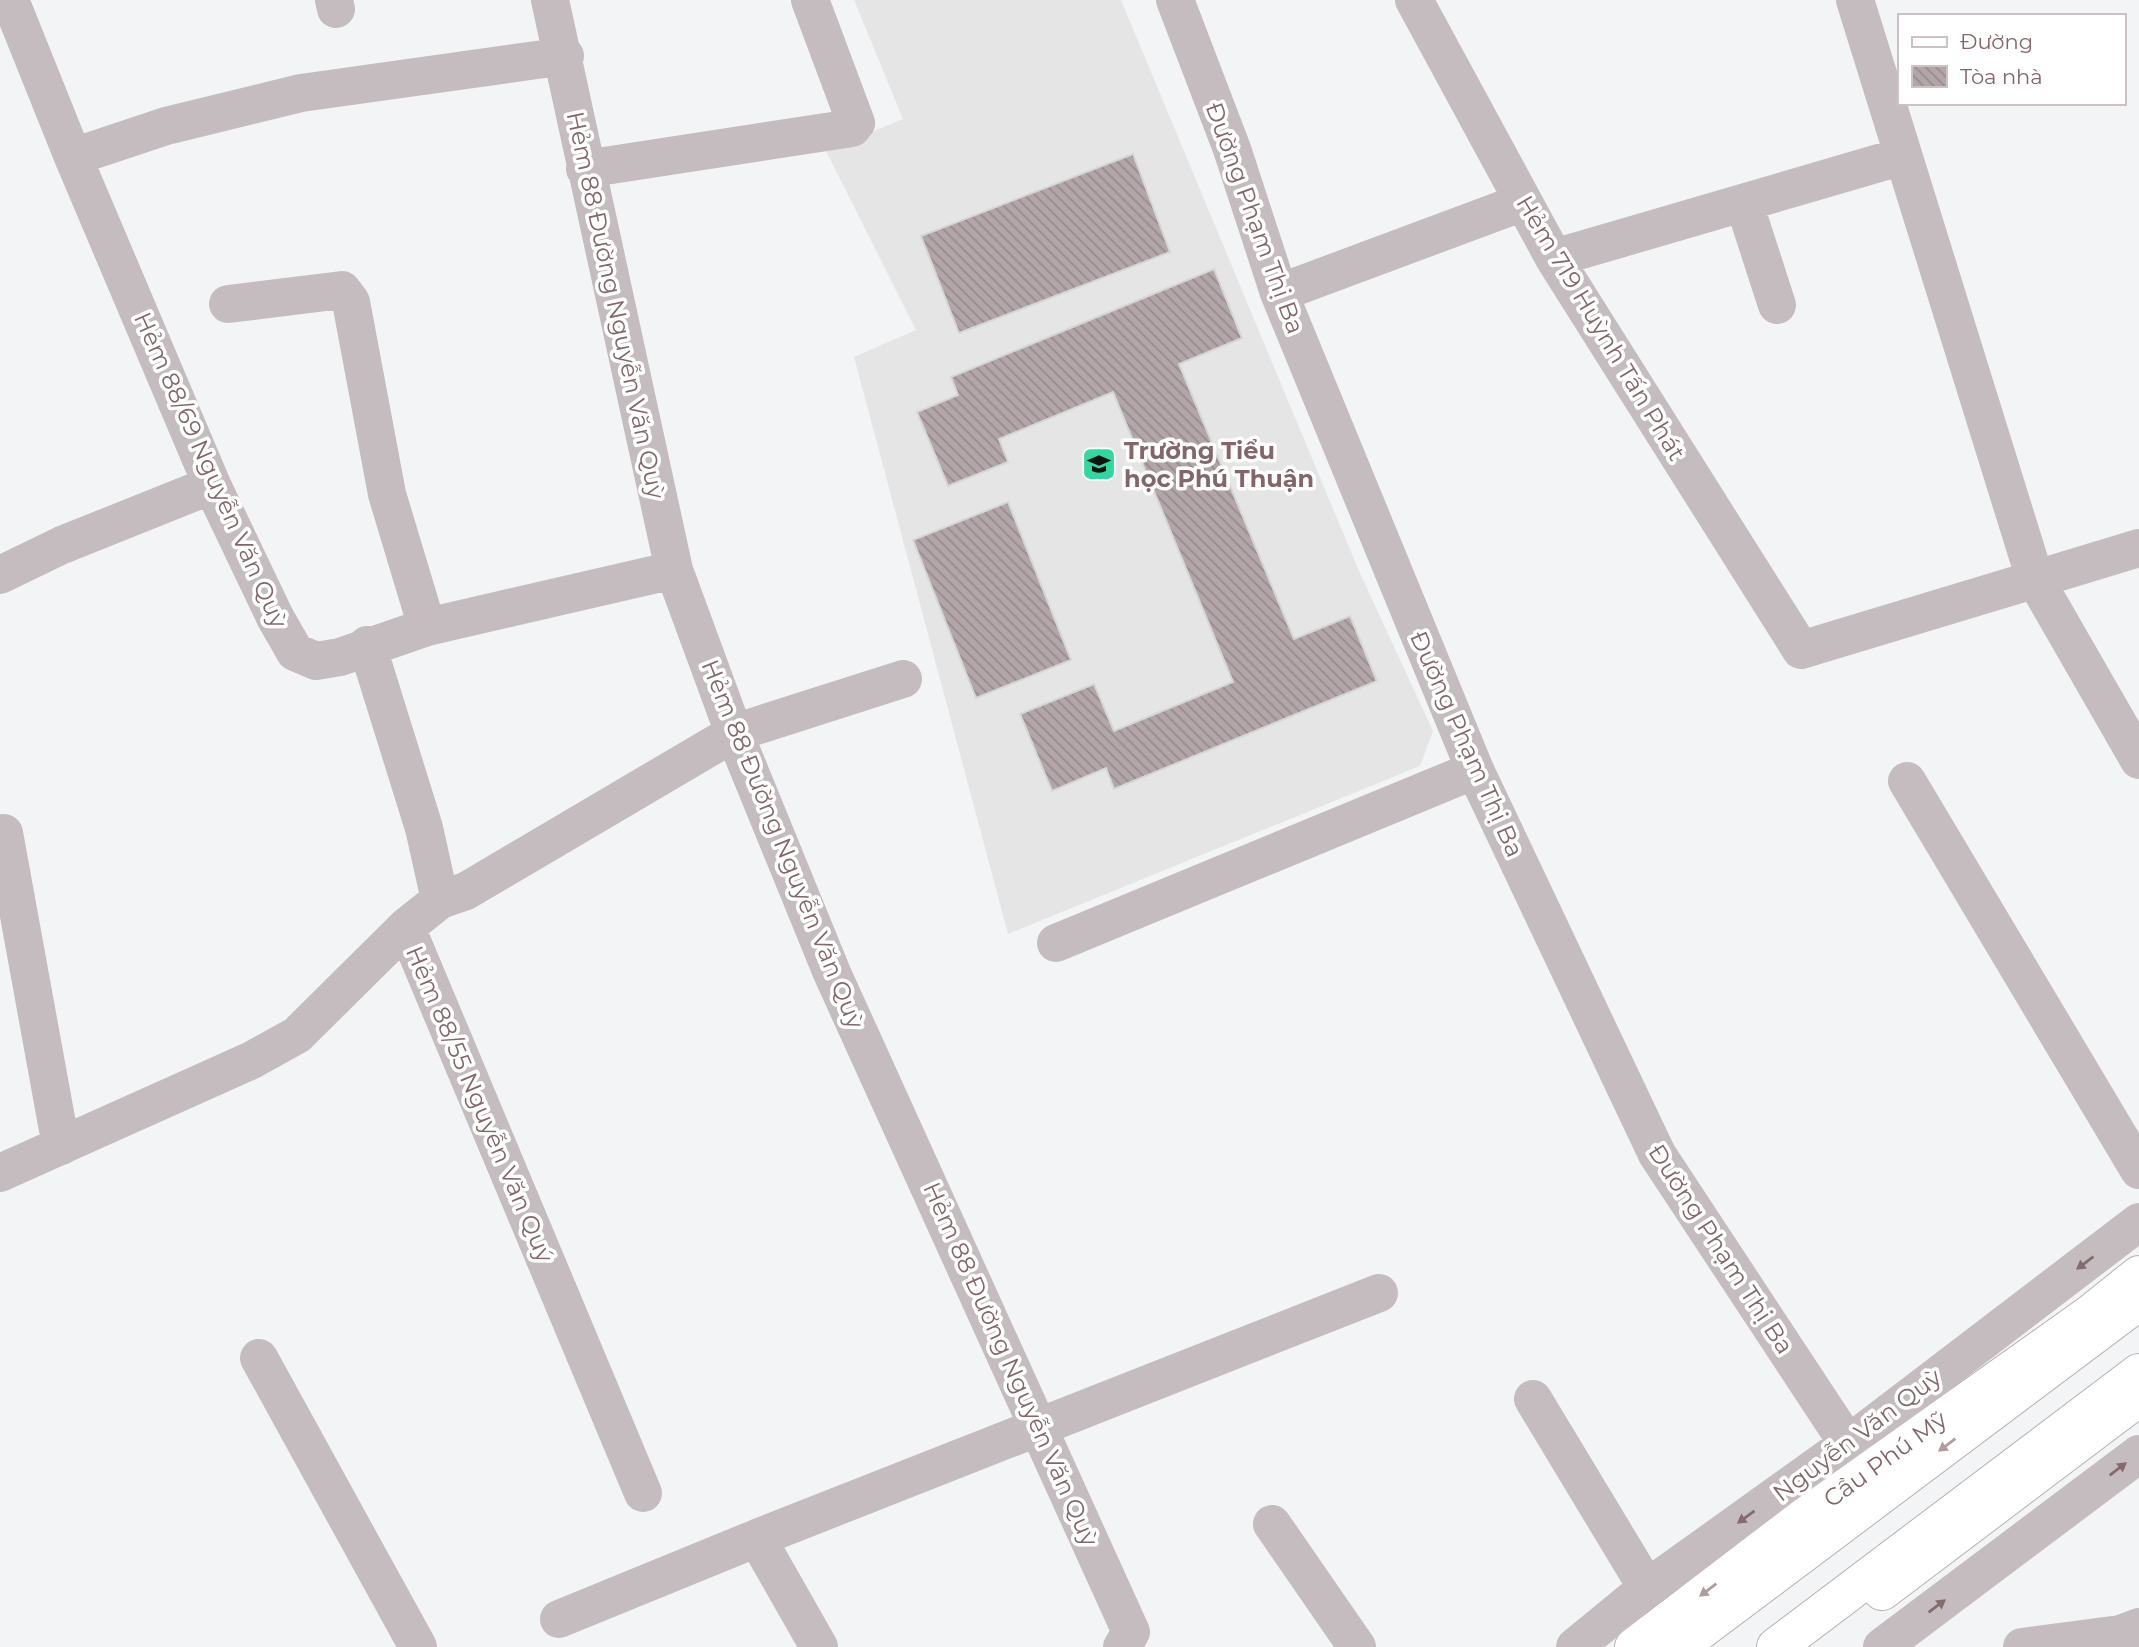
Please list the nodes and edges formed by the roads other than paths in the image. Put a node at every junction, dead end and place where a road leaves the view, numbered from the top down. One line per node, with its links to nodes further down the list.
1 (10, 0): 9 (street, Hẻm 88/69 Nguyễn Văn Quỳ)
2 (550, 0): 7 (street, Hẻm 88 Đường Nguyễn Văn Quỳ)
3 (810, 0): 10 (street)
4 (1175, 0): 14 (street, Đường Phạm Thị Ba)
5 (1414, 0): 11 (street, Hẻm 719 Huỳnh Tấn Phát)
6 (1855, 0): 8 (street)
7 (565, 56): 9 (street); 10 (street, Hẻm 88 Đường Nguyễn Văn Quỳ)
8 (1903, 156): 12 (street); 21 (street)
9 (73, 157): 17 (street, Hẻm 88/69 Nguyễn Văn Quỳ)
10 (585, 169): 19 (street, Hẻm 88 Đường Nguyễn Văn Quỳ)
11 (1523, 202): 13 (street, Hẻm 719 Huỳnh Tấn Phát); 14 (street)
12 (1744, 203): 13 (street); 16 (street)
13 (1555, 258): 21 (street, Hẻm 719 Huỳnh Tấn Phát)
14 (1279, 293): 27 (street, Đường Phạm Thị Ba)
15 (228, 304): 22 (street)
16 (1777, 304)
17 (212, 485): 20 (street); 23 (street, Hẻm 88/69 Nguyễn Văn Quỳ)
18 (2139, 548): 21 (street)
19 (674, 570): 22 (street, Hẻm 88/69 Nguyễn Văn Quỳ); 25 (street, Hẻm 88 Đường Nguyễn Văn Quỳ)
20 (0, 575)
21 (2035, 579): 26 (street)
22 (427, 627): 23 (street, Hẻm 88/69 Nguyễn Văn Quỳ)
23 (367, 645): 30 (street)
24 (903, 679): 25 (street)
25 (734, 733): 30 (street); 44 (street, Hẻm 88 Đường Nguyễn Văn Quỳ)
26 (2139, 760)
27 (1475, 770): 32 (street); 45 (street, Đường Phạm Thị Ba)
28 (1908, 781): 34 (street)
29 (4, 833): 33 (street)
30 (440, 900): 31 (street)
31 (406, 927): 33 (street, Hẻm 88/55 Nguyễn Văn Quý); 47 (street, Hẻm 88/55 Nguyễn Văn Quý)
32 (1056, 943)
33 (61, 1146): 35 (street, Hẻm 88/55 Nguyễn Văn Quý)
34 (2139, 1170)
35 (0, 1173)
36 (2139, 1222): 45 (street, Nguyễn Văn Quỳ, one-way to 45)
37 (2139, 1275): 58 (main road, Cầu Phú Mỹ, one-way to 58)
38 (1379, 1293): 44 (street)
39 (2139, 1301): 59 (main road, Cầu Phú Mỹ, one-way to 59)
40 (259, 1359): 53 (street)
41 (2139, 1373): 60 (main road)
42 (2139, 1398): 61 (main road)
43 (1533, 1399): 50 (street)
44 (1040, 1425): 49 (street); 55 (street, Hẻm 88 Đường Nguyễn Văn Quỳ)
45 (1848, 1444): 50 (street, Nguyễn Văn Quỳ, one-way to 50)
46 (2139, 1454): 62 (street, one-way to 46)
47 (643, 1493)
48 (1272, 1524): 56 (street)
49 (757, 1538): 51 (street); 54 (street)
50 (1647, 1588): 57 (street, Nguyễn Văn Quỳ)
51 (559, 1619)
52 (2139, 1627): 63 (street)
53 (418, 1647)
54 (819, 1647)
55 (1122, 1647)
56 (1357, 1647)
57 (1575, 1647)
58 (1634, 1647)
59 (1678, 1647)
60 (1776, 1647)
61 (1807, 1647)
62 (1882, 1647)
63 (2022, 1647)

